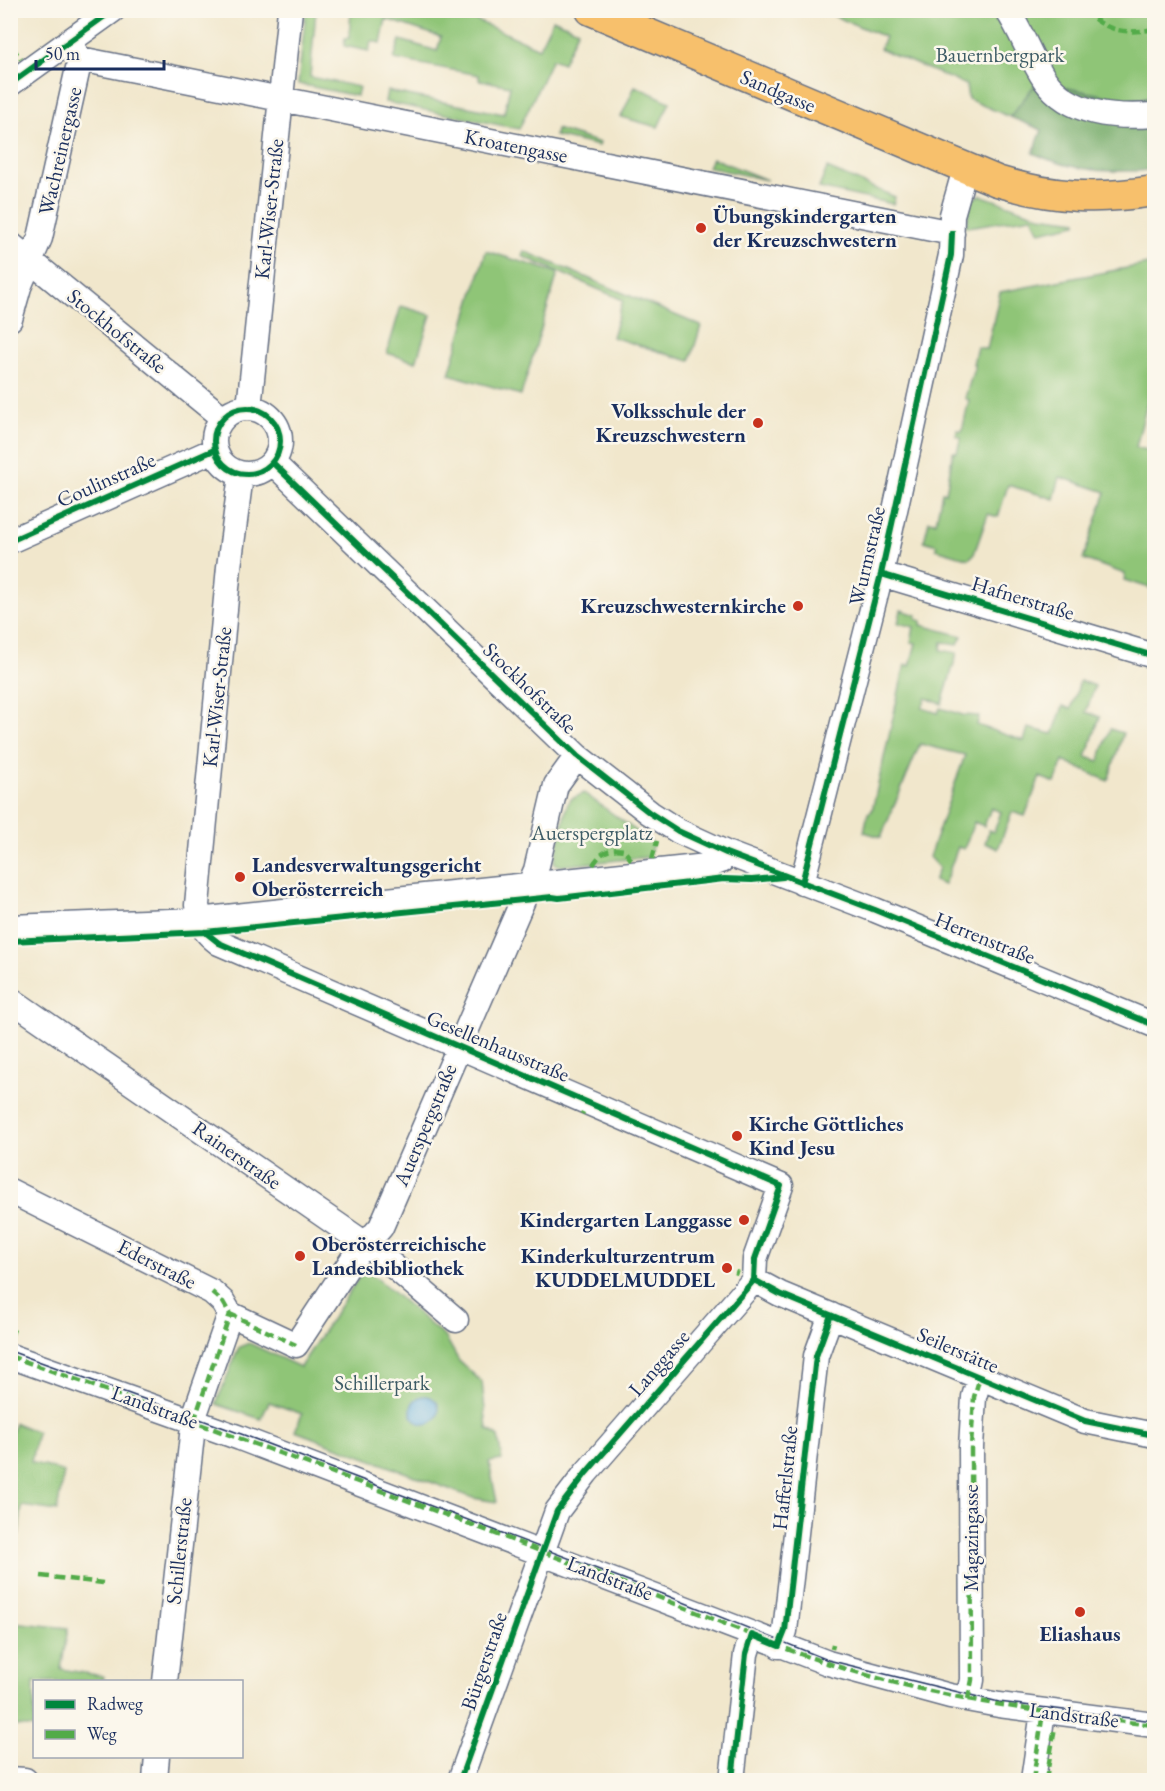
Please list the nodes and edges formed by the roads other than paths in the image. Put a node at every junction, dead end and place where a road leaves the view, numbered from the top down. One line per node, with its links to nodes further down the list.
1 (112, 10): 5 (street)
2 (290, 10): 7 (street, Karl-Wiser-Straße)
3 (591, 10): 9 (main road, Sandgasse)
4 (1007, 10): 8 (street)
5 (74, 51): 6 (street); 7 (street, Kroatengasse); 13 (street, Wachreinergasse)
6 (10, 84)
7 (280, 99): 11 (street, Kroatengasse); 15 (street, Karl-Wiser-Straße)
8 (1155, 115)
9 (965, 169): 10 (main road, Sandgasse); 11 (street, Wurmstraße)
10 (1155, 191)
11 (952, 233): 21 (street, Wurmstraße)
12 (10, 244): 13 (street, Stockhofstraße)
13 (30, 261): 14 (street, Wachreinergasse); 16 (street, Stockhofstraße)
14 (10, 319)
15 (249, 408): 16 (street); 18 (street)
16 (223, 418): 17 (street)
17 (214, 450): 19 (street); 20 (street, Coulinstraße)
18 (273, 463): 19 (street); 23 (street, Stockhofstraße)
19 (241, 475): 27 (street, Karl-Wiser-Straße)
20 (10, 541)
21 (881, 574): 22 (street, Hafnerstraße); 25 (street, Wurmstraße)
22 (1155, 656)
23 (577, 756): 24 (street, Stockhofstraße); 26 (street, Auerspergstraße)
24 (726, 853): 25 (street, Stockhofstraße); 26 (street)
25 (802, 883): 30 (street, Herrenstraße)
26 (529, 886): 27 (street); 31 (street, Auerspergstraße)
27 (202, 926): 28 (street); 31 (street, Gesellenhausstraße)
28 (10, 927)
29 (10, 999): 33 (street, Rainerstraße)
30 (1155, 1025)
31 (459, 1046): 33 (street, Auerspergstraße); 34 (street, Gesellenhausstraße)
32 (10, 1191): 35 (street, Ederstraße)
33 (366, 1244): 37 (street, Rainerstraße); 38 (street, Auerspergstraße)
34 (754, 1280): 36 (street, Seilerstätte); 43 (street, Langgasse)
35 (230, 1314): 38 (street, Ederstraße); 41 (street, Schillerstraße)
36 (831, 1315): 40 (street, Seilerstätte); 45 (street, Hafferlstraße)
37 (456, 1320)
38 (296, 1345)
39 (10, 1356): 41 (street, Landstraße)
40 (980, 1377): 42 (street, Seilerstätte); 47 (street, Magazingasse)
41 (194, 1421): 43 (street, Landstraße); 46 (street, Schillerstraße)
42 (1155, 1435)
43 (541, 1552): 44 (street, Landstraße); 54 (street, Bürgerstraße)
44 (752, 1635): 45 (street, Landstraße); 55 (street)
45 (779, 1646): 47 (street, Landstraße)
46 (165, 1680)
47 (968, 1699): 48 (street, Landstraße)
48 (1043, 1712): 49 (street, Landstraße); 56 (street)
49 (1155, 1725)
50 (157, 1758): 53 (street)
51 (10, 1779): 52 (street)
52 (25, 1780)
53 (155, 1780)
54 (460, 1780)
55 (732, 1780)
56 (1032, 1780)

